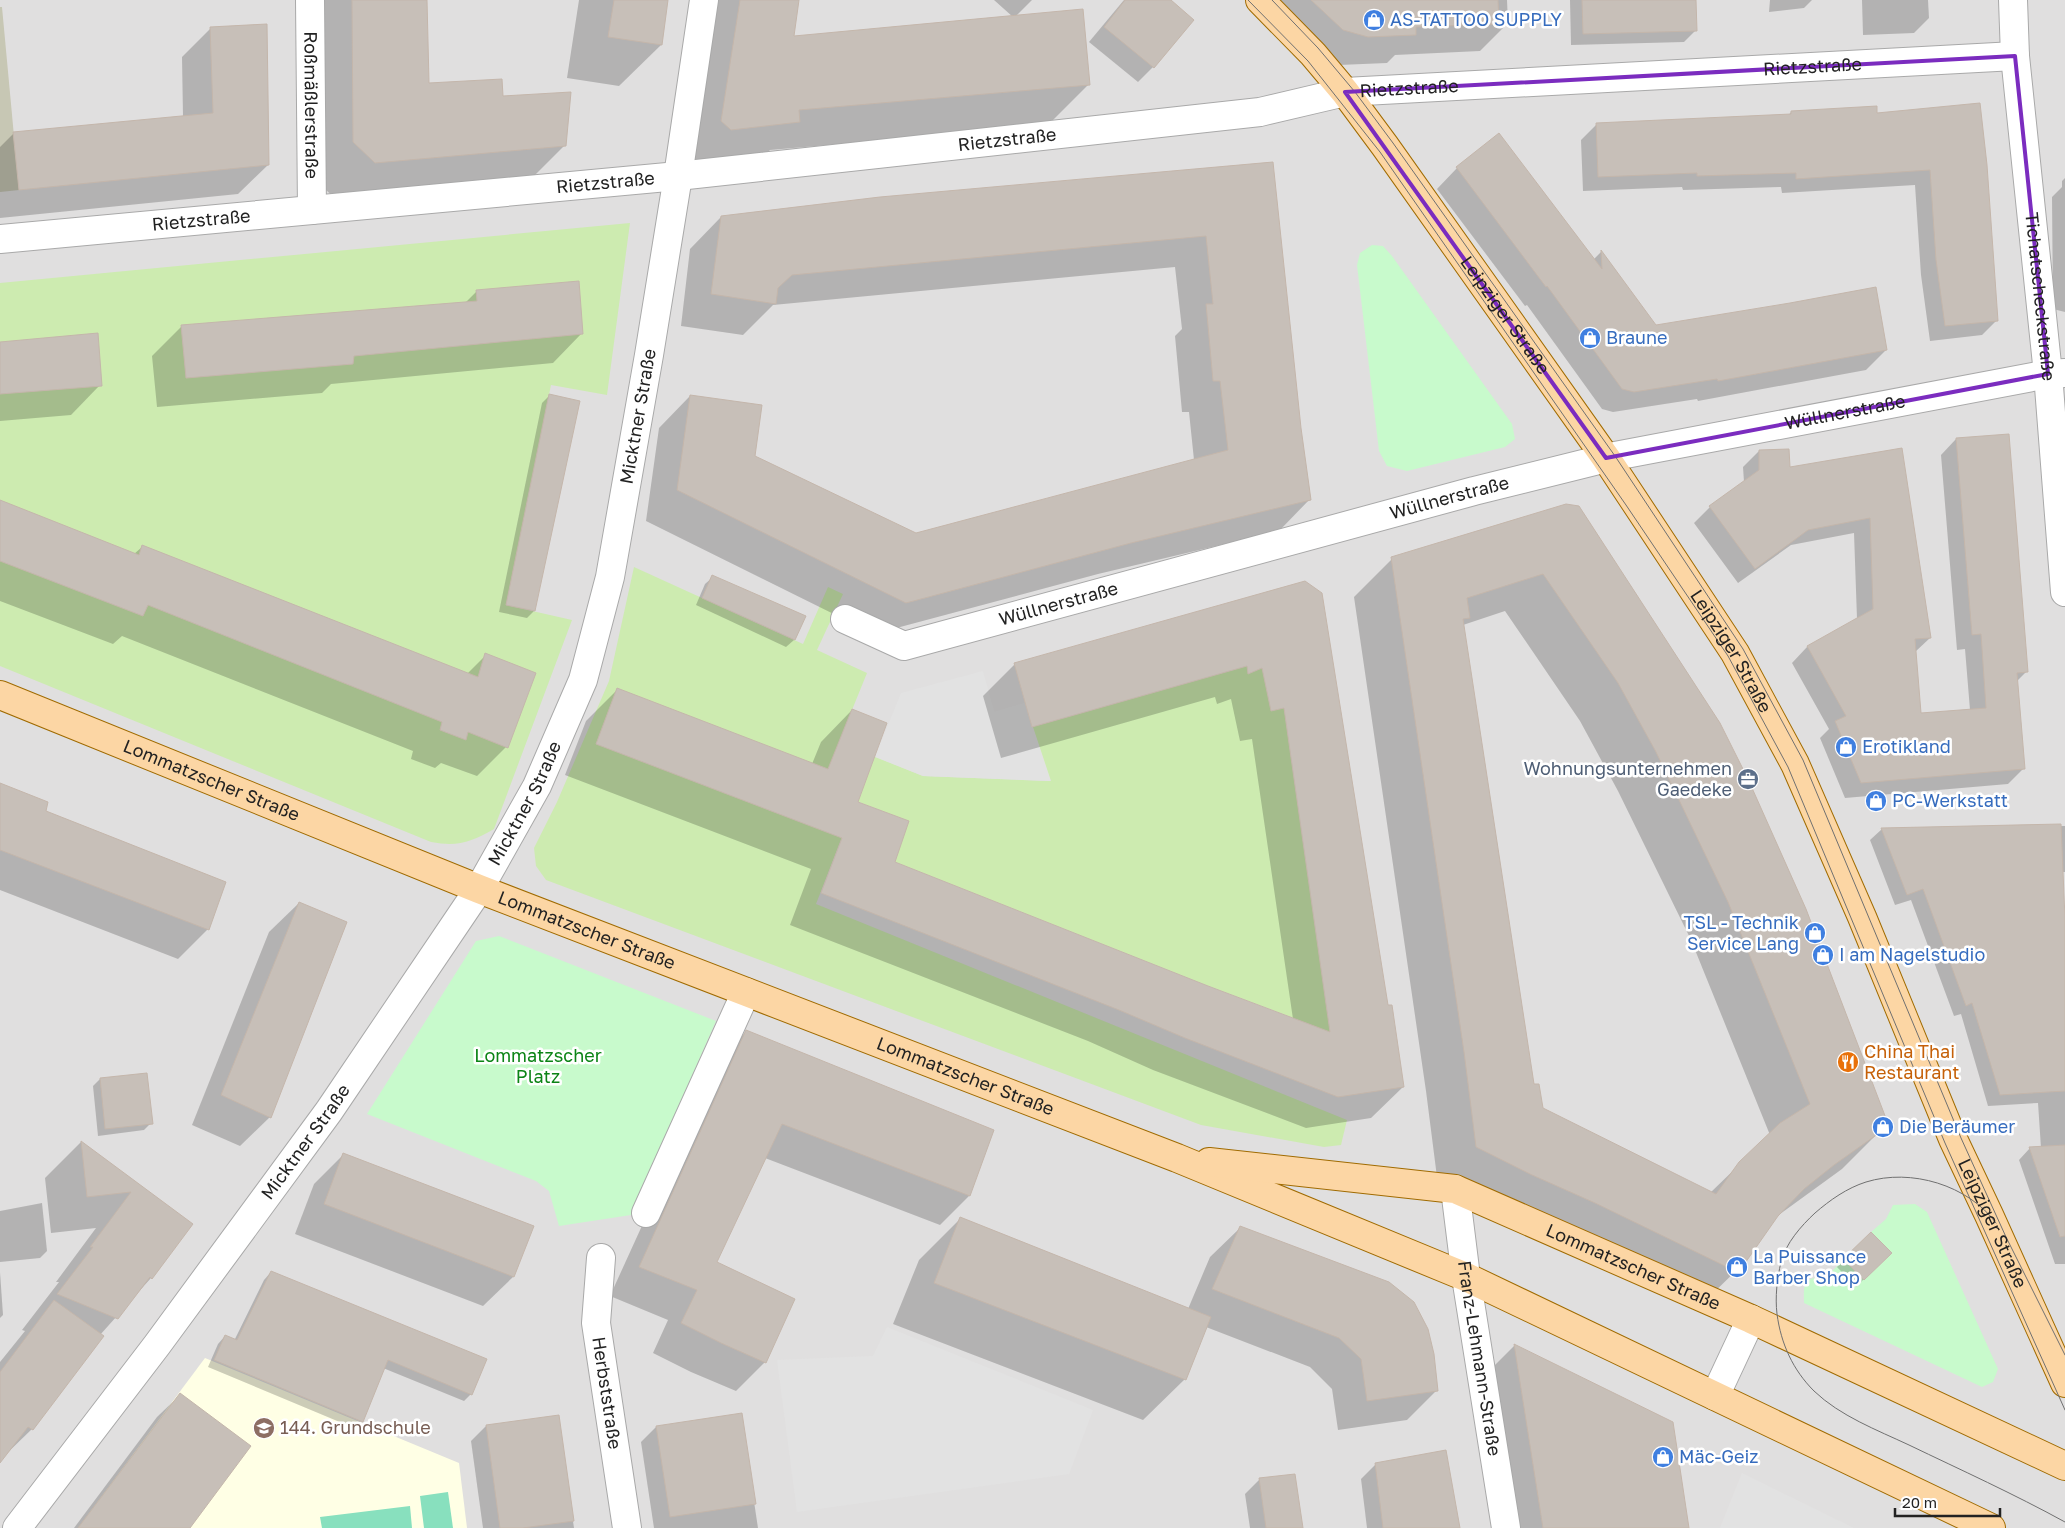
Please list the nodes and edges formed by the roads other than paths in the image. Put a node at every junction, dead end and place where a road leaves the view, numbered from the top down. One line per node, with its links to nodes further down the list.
1 (310, 0): 8 (street, Roßmäßlerstraße)
2 (704, 0): 7 (street, Micktner Straße)
3 (1260, 0): 6 (main road, Leipziger Straße)
4 (2013, 0): 5 (street, Tichatscheckstraße)
5 (2015, 56): 6 (street, Rietzstraße); 10 (street, Tichatscheckstraße)
6 (1345, 92): 7 (street, Rietzstraße); 11 (main road, Leipziger Straße)
7 (678, 176): 8 (street, Rietzstraße); 15 (street, Micktner Straße)
8 (312, 210): 9 (street, Rietzstraße)
9 (0, 239)
10 (2056, 373): 11 (street, Wüllnerstraße); 12 (street, Tichatscheckstraße)
11 (1606, 458): 13 (street, Wüllnerstraße); 23 (main road, Leipziger Straße)
12 (2065, 592)
13 (845, 619)
14 (0, 696): 15 (main road, Lommatzscher Straße)
15 (480, 889): 16 (main road, Lommatzscher Straße); 26 (street, Micktner Straße)
16 (746, 992): 17 (main road, Lommatzscher Straße); 19 (street)
17 (1178, 1158): 18 (main road, Lommatzscher Straße); 21 (main road, Lommatzscher Straße)
18 (1454, 1189): 21 (street, Franz-Lehmann-Straße); 22 (main road, Lommatzscher Straße)
19 (646, 1213)
20 (601, 1258): 27 (street, Herbststraße)
21 (1466, 1278): 24 (main road, Lommatzscher Straße); 28 (street, Franz-Lehmann-Straße)
22 (1751, 1319): 24 (street); 25 (main road, Lommatzscher Straße)
23 (2065, 1384)
24 (1715, 1396): 29 (main road, Lommatzscher Straße)
25 (2065, 1466)
26 (17, 1528)
27 (627, 1528)
28 (1506, 1528)
29 (1992, 1528)

